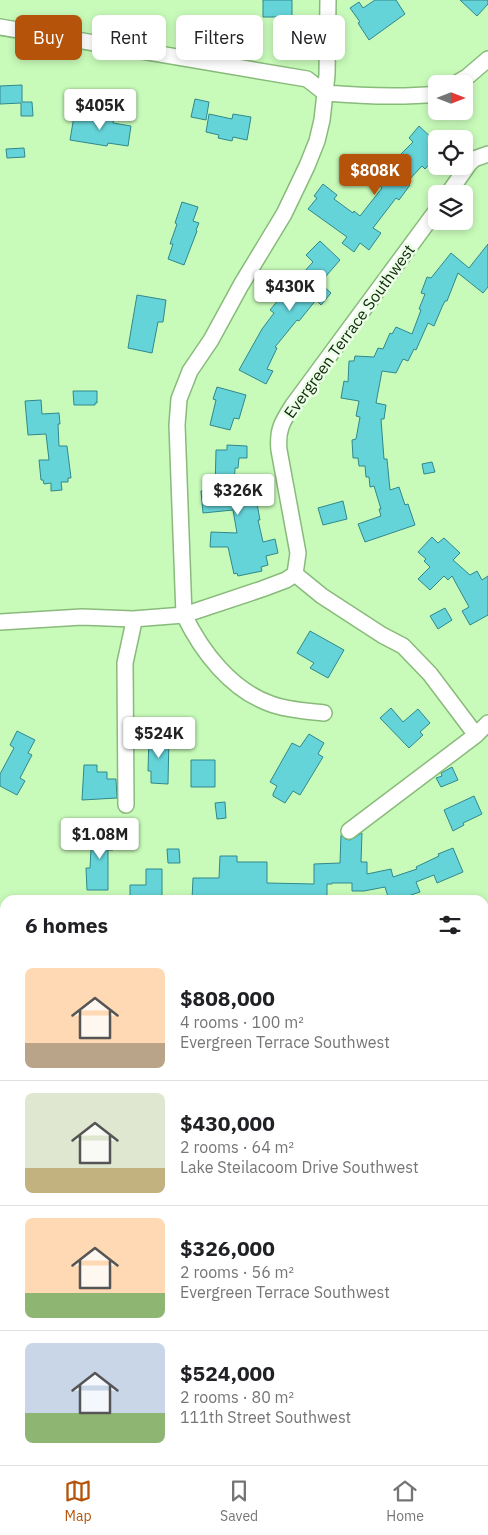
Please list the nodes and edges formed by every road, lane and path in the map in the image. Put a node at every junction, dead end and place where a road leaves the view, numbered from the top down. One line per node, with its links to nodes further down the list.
1 (328, 0): 5 (street)
2 (0, 27): 5 (street)
3 (488, 59): 4 (street)
4 (469, 75)
5 (325, 93): 6 (street); 11 (street)
6 (428, 95)
7 (488, 154): 8 (street)
8 (454, 185)
9 (428, 222): 10 (street, Evergreen Terrace Southwest)
10 (296, 574): 11 (street); 16 (street)
11 (184, 615): 12 (street); 14 (street)
12 (133, 619): 13 (street); 17 (street)
13 (0, 622)
14 (324, 712)
15 (488, 723): 16 (street)
16 (476, 734): 18 (street)
17 (126, 805)
18 (349, 831)

